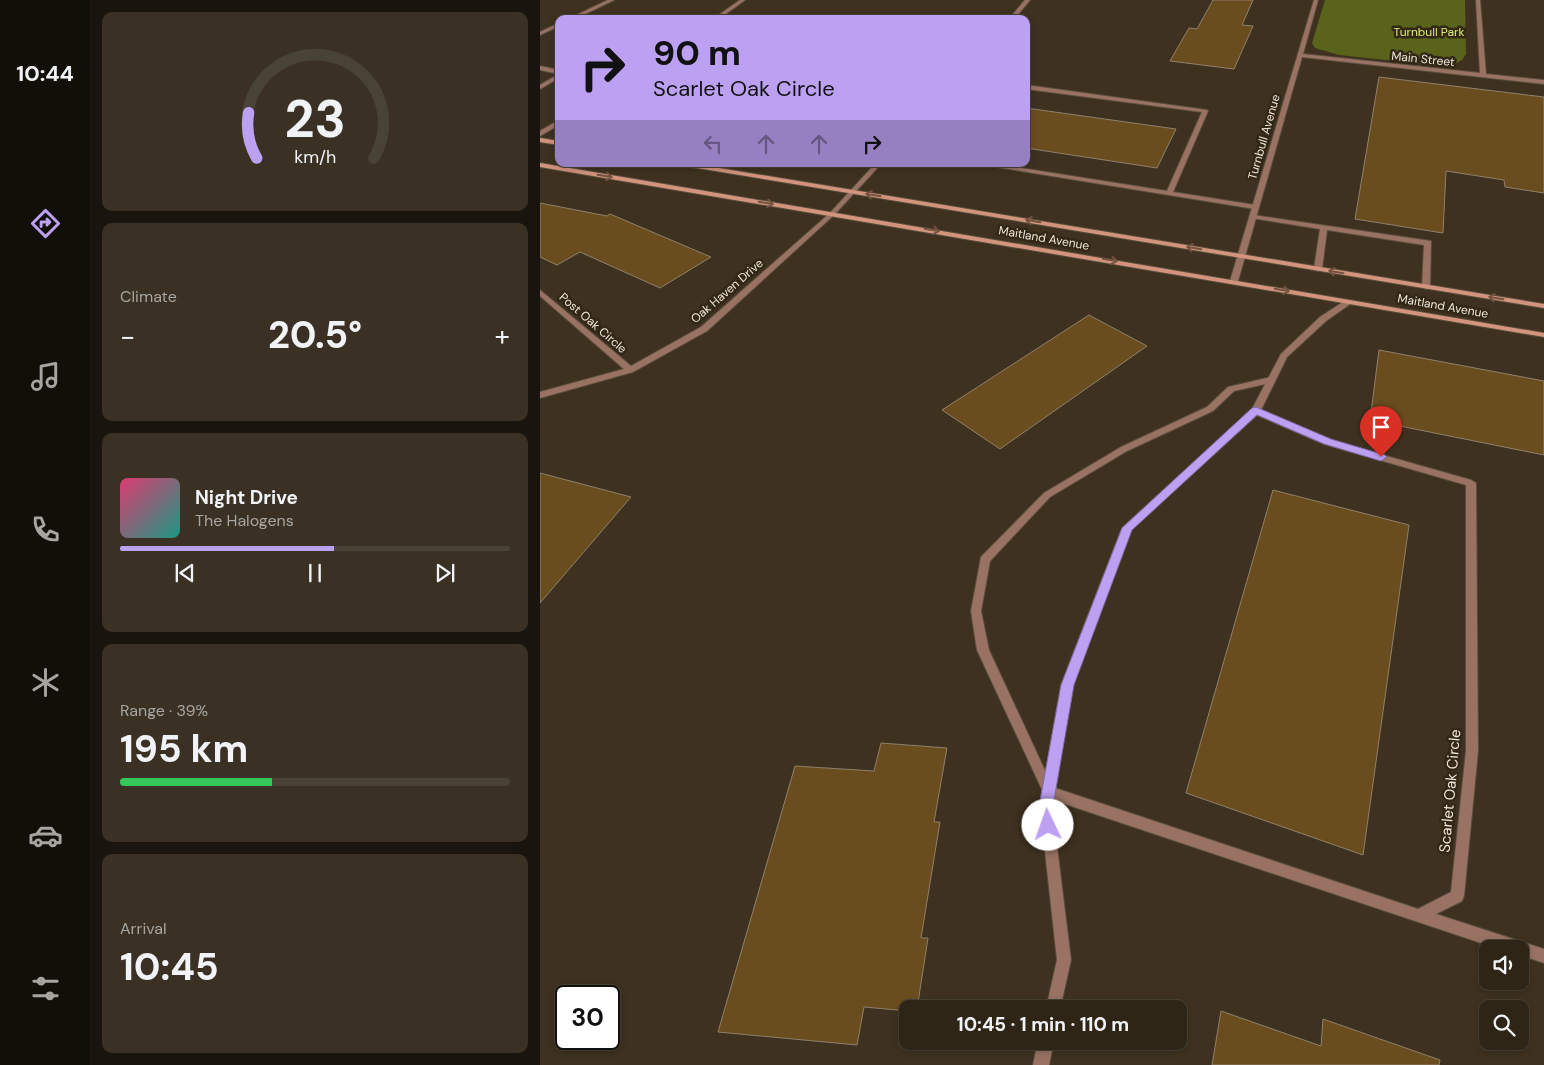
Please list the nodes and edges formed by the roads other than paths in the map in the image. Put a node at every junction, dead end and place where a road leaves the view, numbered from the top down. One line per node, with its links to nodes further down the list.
1 (612, 0): 6 (street)
2 (743, 0): 7 (street)
3 (1028, 0): 8 (street)
4 (1316, 0): 11 (street, Turnbull Avenue)
5 (1478, 0): 14 (street)
6 (579, 15)
7 (721, 15)
8 (1015, 15)
9 (555, 26): 10 (street)
10 (540, 34)
11 (1300, 55): 14 (street, Main Street); 29 (street, Turnbull Avenue)
12 (540, 68): 13 (street)
13 (555, 71)
14 (1483, 76): 16 (street, Main Street)
15 (555, 78): 17 (street)
16 (1544, 82)
17 (540, 87)
18 (1030, 89): 28 (street)
19 (555, 125): 20 (street)
20 (540, 134)
21 (540, 140): 22 (main road)
22 (555, 142)
23 (540, 165): 30 (main road, Maitland Avenue, one-way to 30)
24 (713, 167): 27 (main road, Maitland Avenue)
25 (875, 167): 27 (street, Oak Haven Drive)
26 (1005, 167): 28 (street)
27 (853, 191): 30 (street, Oak Haven Drive); 33 (main road, Maitland Avenue, one-way to 27)
28 (1169, 193): 29 (street)
29 (1255, 207): 31 (street, Turnbull Avenue)
30 (832, 214): 35 (main road, Maitland Avenue, one-way to 35); 41 (street, Oak Haven Drive)
31 (1253, 217): 32 (street); 33 (street, Turnbull Avenue)
32 (1324, 227): 34 (street); 36 (street)
33 (1242, 256): 34 (main road, Maitland Avenue); 35 (street, Turnbull Avenue)
34 (1318, 269): 36 (main road, Maitland Avenue, one-way to 34)
35 (1234, 281): 38 (main road, Maitland Avenue, one-way to 38)
36 (1426, 287): 39 (main road, Maitland Avenue, one-way to 36)
37 (540, 292): 41 (street, Post Oak Circle)
38 (1349, 302): 40 (main road, Maitland Avenue); 42 (street)
39 (1544, 306)
40 (1544, 335)
41 (630, 370): 43 (street, Oak Haven Drive)
42 (1271, 380): 44 (street); 45 (street)
43 (540, 395)
44 (1256, 411): 45 (street); 46 (street, Scarlet Oak Circle)
45 (1049, 792): 46 (street); 48 (street)
46 (1419, 916): 47 (street)
47 (1544, 956)
48 (1055, 1000)
49 (1044, 1050): 50 (street)
50 (1041, 1065)

